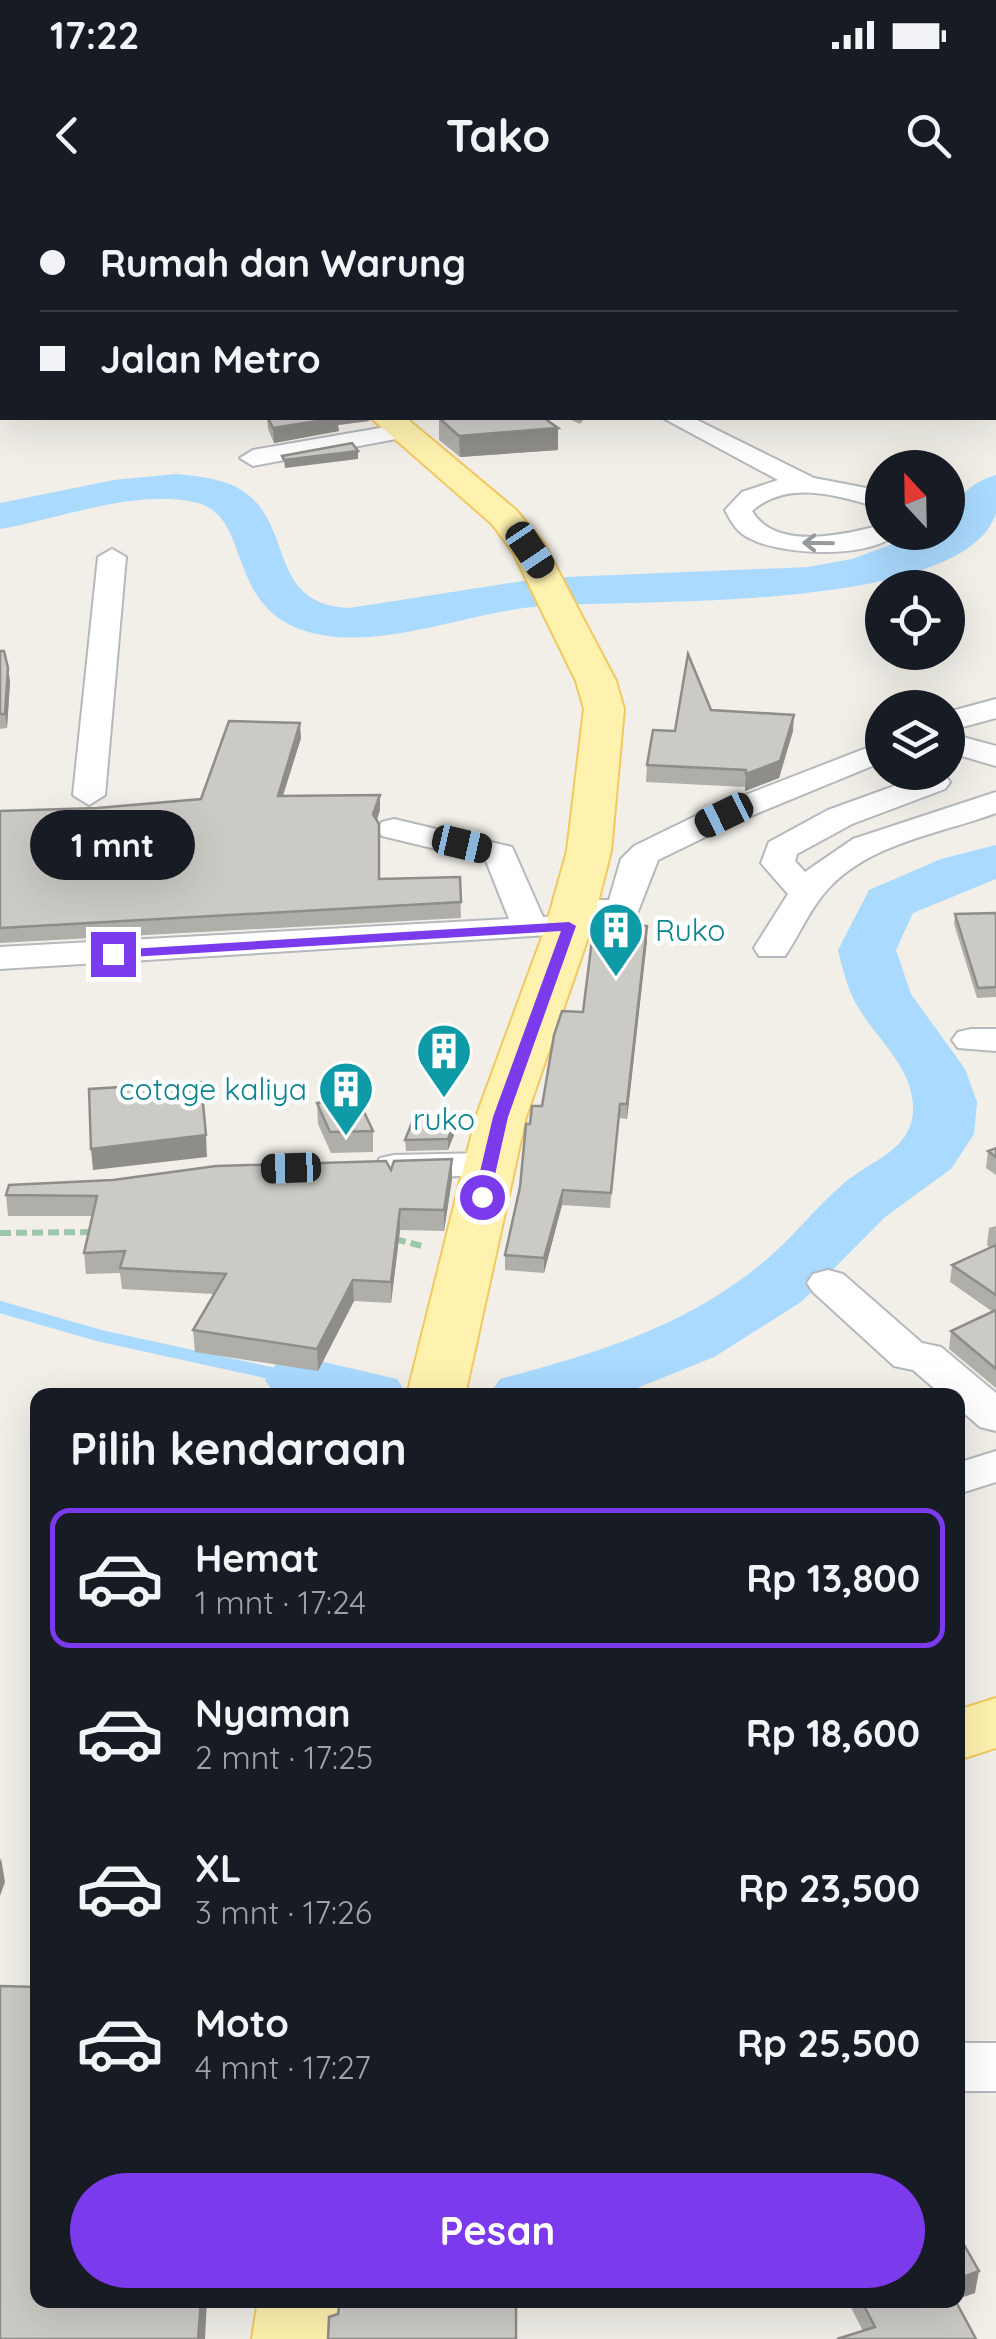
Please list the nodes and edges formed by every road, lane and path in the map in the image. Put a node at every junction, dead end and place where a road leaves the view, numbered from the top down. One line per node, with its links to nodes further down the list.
1 (679, 420): 4 (street)
2 (409, 425): 3 (street); 18 (main road)
3 (253, 458)
4 (810, 486): 5 (street); 6 (street, one-way to 4)
5 (865, 495)
6 (865, 538)
7 (112, 557): 14 (street)
8 (996, 708): 9 (street)
9 (965, 717)
10 (965, 747): 11 (street)
11 (996, 756)
12 (865, 758): 18 (street)
13 (913, 790): 17 (street)
14 (90, 795)
15 (996, 802): 17 (street)
16 (394, 829): 18 (street)
17 (803, 890): 19 (street)
18 (558, 920): 20 (street); 21 (main road)
19 (772, 948)
20 (0, 958)
21 (489, 1164): 22 (street); 26 (main road)
22 (347, 1167)
23 (100, 1232): 24 (path)
24 (0, 1233)
25 (390, 1238): 26 (path)
26 (467, 1256): 28 (main road)
27 (828, 1282): 29 (street)
28 (438, 1382)
29 (961, 1388)
30 (965, 1391): 31 (street)
31 (996, 1417)
32 (996, 1466): 33 (street)
33 (965, 1477)
34 (996, 1722): 35 (main road)
35 (965, 1733)
36 (965, 2067): 37 (street)
37 (996, 2067)
38 (297, 2308): 39 (main road)
39 (294, 2339)

